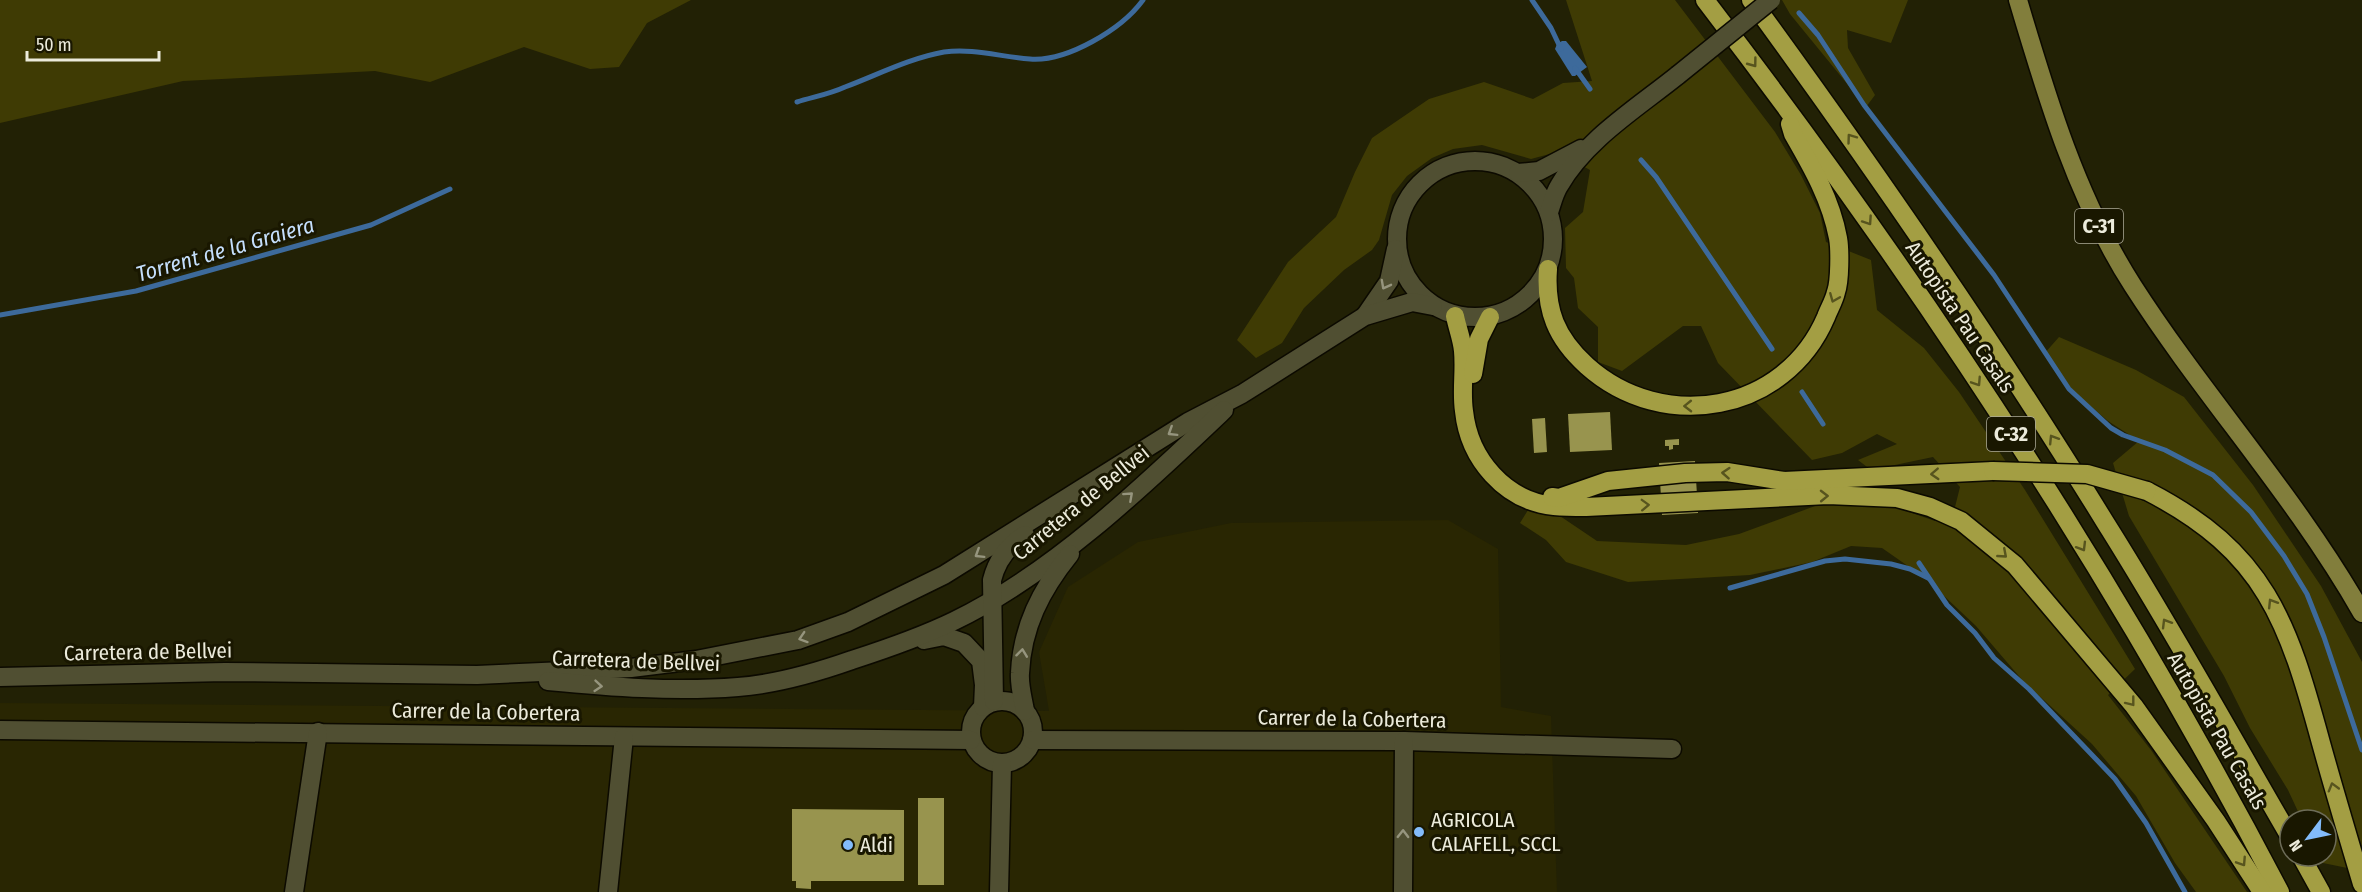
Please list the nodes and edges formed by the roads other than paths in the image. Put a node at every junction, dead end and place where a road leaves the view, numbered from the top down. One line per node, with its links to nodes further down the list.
1 (1705, 0): 5 (highway, Autopista Pau Casals / C-32, one-way to 5)
2 (1751, 0): 33 (highway, Autopista Pau Casals / C-32, one-way to 2)
3 (1771, 0): 6 (main road, bridge)
4 (2018, 0): 19 (main road, C-31)
5 (1785, 105): 10 (highway, one-way to 10); 41 (highway, Autopista Pau Casals / C-32, one-way to 41)
6 (1599, 139): 7 (main road); 8 (main road)
7 (1518, 173): 8 (main road); 9 (main road)
8 (1549, 212): 10 (main road)
9 (1396, 249): 11 (main road); 12 (main road, Carretera de Bellvei, one-way to 12)
10 (1548, 269): 14 (main road)
11 (1433, 306): 12 (main road, Carretera de Bellvei); 13 (main road)
12 (1365, 316): 15 (main road, Carretera de Bellvei)
13 (1455, 316): 14 (main road); 40 (highway, one-way to 40)
14 (1490, 316): 35 (highway, one-way to 14, bridge)
15 (1242, 394): 16 (main road, Carretera de Bellvei, one-way to 16); 17 (main road, Carretera de Bellvei, one-way to 15)
16 (1100, 478): 18 (main road); 21 (main road, Carretera de Bellvei, one-way to 21)
17 (1085, 535): 18 (main road, Carretera de Bellvei); 24 (main road, one-way to 17)
18 (993, 598): 20 (main road, Carretera de Bellvei); 23 (main road)
19 (2362, 613)
20 (884, 650): 21 (main road, Carretera de Bellvei, one-way to 20); 23 (main road)
21 (477, 675): 22 (main road, Carretera de Bellvei)
22 (0, 677)
23 (988, 704): 24 (main road); 28 (main road)
24 (1025, 711): 29 (main road)
25 (0, 730): 26 (main road, Carrer de la Cobertera)
26 (318, 732): 27 (main road, Carrer de la Cobertera); 36 (main road)
27 (624, 736): 28 (main road, Carrer de la Cobertera); 37 (main road)
28 (971, 740): 32 (main road)
29 (1032, 740): 30 (main road, Carrer de la Cobertera); 32 (main road)
30 (1404, 741): 31 (main road, Carrer de la Cobertera); 39 (main road, one-way to 30)
31 (1672, 749)
32 (1002, 764): 38 (main road)
33 (2278, 816)
34 (2308, 868): 42 (highway)
35 (2362, 884)
36 (294, 892)
37 (608, 892)
38 (999, 892)
39 (1402, 892)
40 (2262, 892)
41 (2280, 892)
42 (2321, 892)

